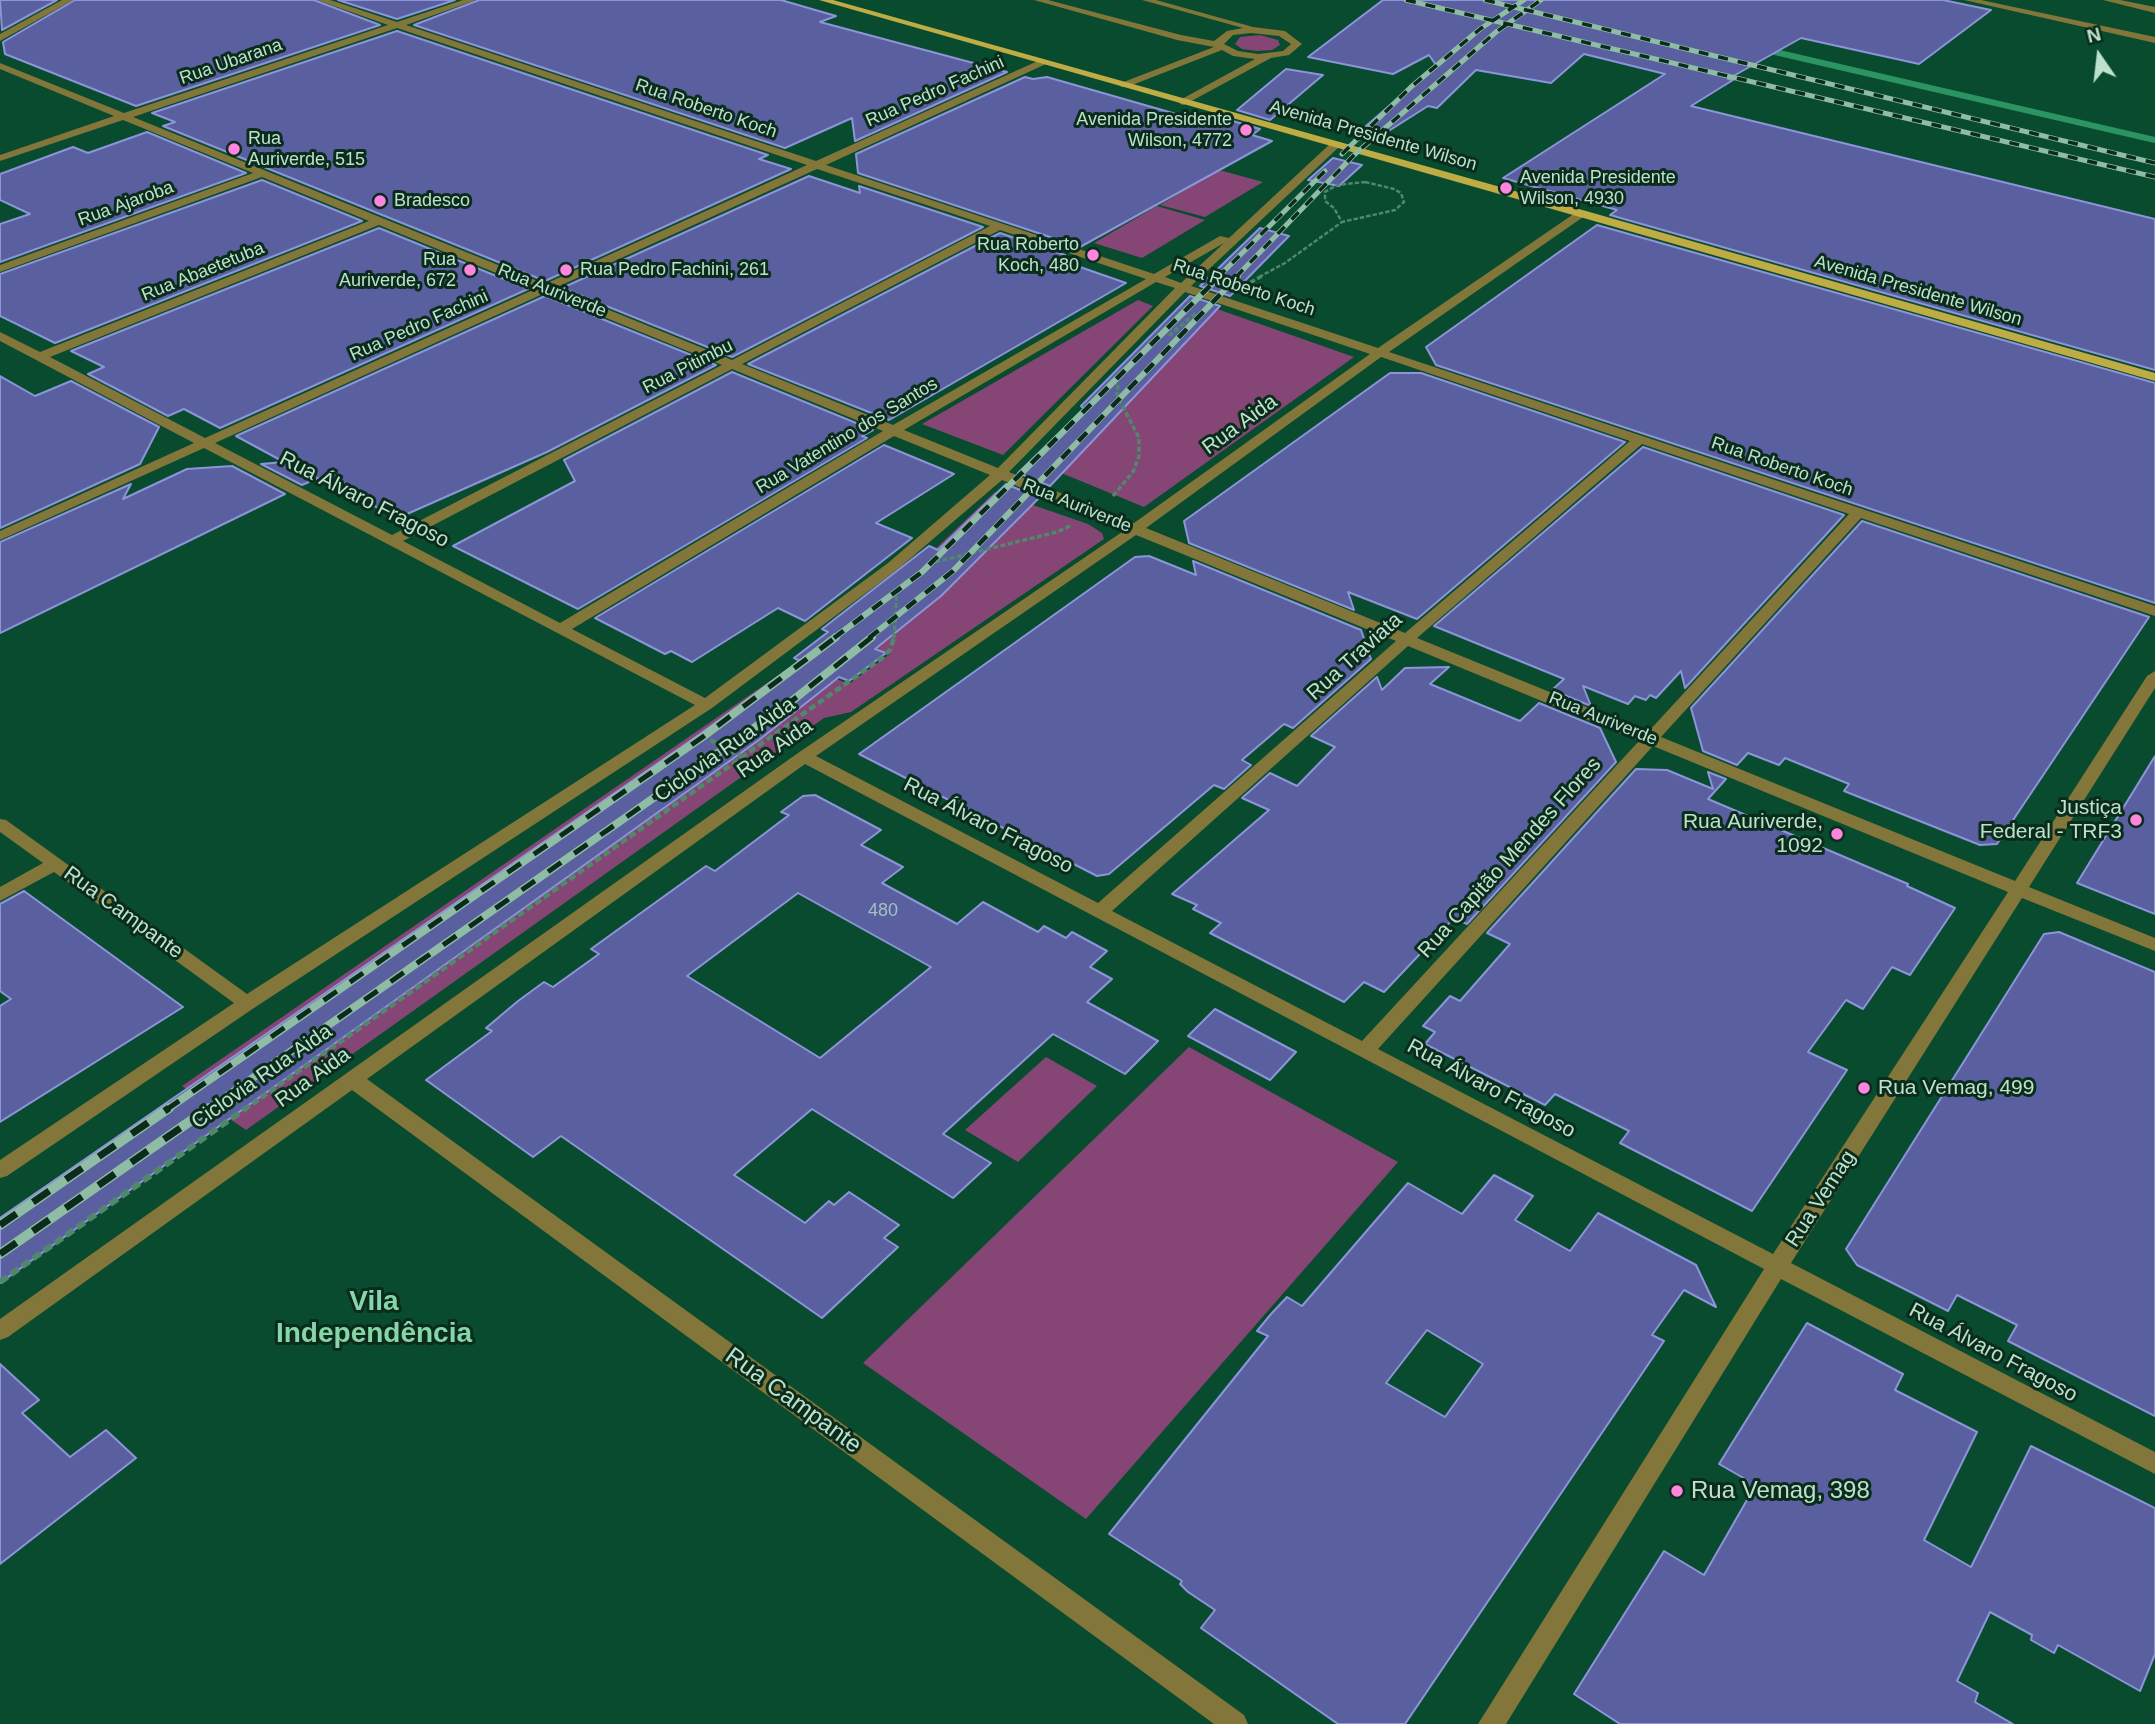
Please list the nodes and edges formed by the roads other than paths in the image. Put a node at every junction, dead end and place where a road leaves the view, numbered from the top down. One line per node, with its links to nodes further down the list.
1 (69, 0): 14 (street)
2 (321, 0): 12 (street, Rua Roberto Koch)
3 (472, 0): 12 (street, Rua Ubarana)
4 (822, 0): 18 (main road, Avenida Presidente Wilson)
5 (1038, 0): 16 (street)
6 (1146, 0): 10 (street)
7 (1189, 0): 10 (street)
8 (1968, 0): 15 (street)
9 (2107, 0): 11 (street)
10 (1175, 8): 13 (street)
11 (2155, 10)
12 (398, 25): 22 (street, Rua Ubarana); 25 (street, Rua Roberto Koch)
13 (1262, 30): 16 (street); 17 (street)
14 (0, 38)
15 (2155, 40)
16 (1221, 46): 17 (street); 20 (street)
17 (1269, 56): 21 (street)
18 (1043, 62): 20 (main road, Avenida Presidente Wilson); 25 (street, Rua Pedro Fachini)
19 (0, 66): 22 (street, Rua Auriverde)
20 (1124, 85): 21 (main road, Avenida Presidente Wilson)
21 (1184, 102): 23 (main road, Avenida Presidente Wilson)
22 (124, 117): 24 (street, Rua Ubarana); 26 (street, Rua Auriverde)
23 (1335, 145): 27 (main road, Avenida Presidente Wilson); 29 (street)
24 (0, 158)
25 (813, 166): 30 (street, Rua Roberto Koch); 33 (street, Rua Pedro Fachini)
26 (263, 173): 28 (street, Rua Auriverde); 31 (street, Rua Ajaroba)
27 (1582, 213): 36 (street, Rua Aida); 39 (main road, Avenida Presidente Wilson)
28 (380, 220): 33 (street, Rua Auriverde); 37 (street, Rua Abaetetuba)
29 (1254, 220): 32 (street, Rua Vatentino dos Santos); 34 (street)
30 (999, 226): 32 (street, Rua Roberto Koch); 38 (street, Rua Pitimbu)
31 (0, 269)
32 (1156, 279): 34 (street, Rua Roberto Koch); 40 (street, Rua Vatentino dos Santos)
33 (547, 288): 38 (street, Rua Auriverde); 42 (street, Rua Pedro Fachini)
34 (1182, 288): 36 (street, Rua Roberto Koch); 43 (street)
35 (0, 336): 37 (street, Rua Álvaro Fragoso)
36 (1380, 352): 41 (street, Rua Roberto Koch); 45 (street, Rua Aida)
37 (39, 357): 42 (street, Rua Álvaro Fragoso)
38 (732, 365): 40 (street, Rua Auriverde); 47 (street, Rua Pitimbu)
39 (2155, 377)
40 (892, 431): 43 (street, Rua Auriverde); 49 (street, Rua Vatentino dos Santos)
41 (1640, 439): 44 (street, Rua Roberto Koch); 50 (street, Rua Traviata)
42 (204, 444): 46 (street, Rua Pedro Fachini); 47 (street, Rua Álvaro Fragoso)
43 (1000, 474): 45 (street, Rua Auriverde); 52 (street)
44 (1858, 513): 48 (street, Rua Roberto Koch); 53 (street, Rua Capitão Mendes Flores)
45 (1135, 529): 50 (street, Rua Auriverde); 54 (street, Rua Aida)
46 (0, 536)
47 (394, 540): 49 (street, Rua Álvaro Fragoso)
48 (2155, 611)
49 (561, 629): 52 (street, Rua Álvaro Fragoso)
50 (1407, 639): 53 (street, Rua Auriverde); 59 (street, Rua Traviata)
51 (2155, 676): 57 (street, Rua Vemag)
52 (706, 705): 61 (street)
53 (1650, 738): 57 (street, Rua Auriverde); 62 (street, Rua Capitão Mendes Flores)
54 (804, 757): 59 (street, Rua Álvaro Fragoso); 63 (street, Rua Aida)
55 (0, 824): 56 (street, Rua Campante)
56 (55, 864): 58 (street); 61 (street, Rua Campante)
57 (2020, 890): 60 (street, Rua Auriverde); 65 (street, Rua Vemag)
58 (0, 895)
59 (1102, 911): 62 (street, Rua Álvaro Fragoso)
60 (2155, 945)
61 (247, 1003): 64 (street)
62 (1366, 1049): 65 (street, Rua Álvaro Fragoso)
63 (352, 1079): 66 (street, Rua Aida); 68 (street, Rua Campante)
64 (0, 1170)
65 (1778, 1265): 67 (street, Rua Álvaro Fragoso); 69 (street, Rua Vemag)
66 (0, 1331)
67 (2155, 1464)
68 (1235, 1724)
69 (1490, 1724)

